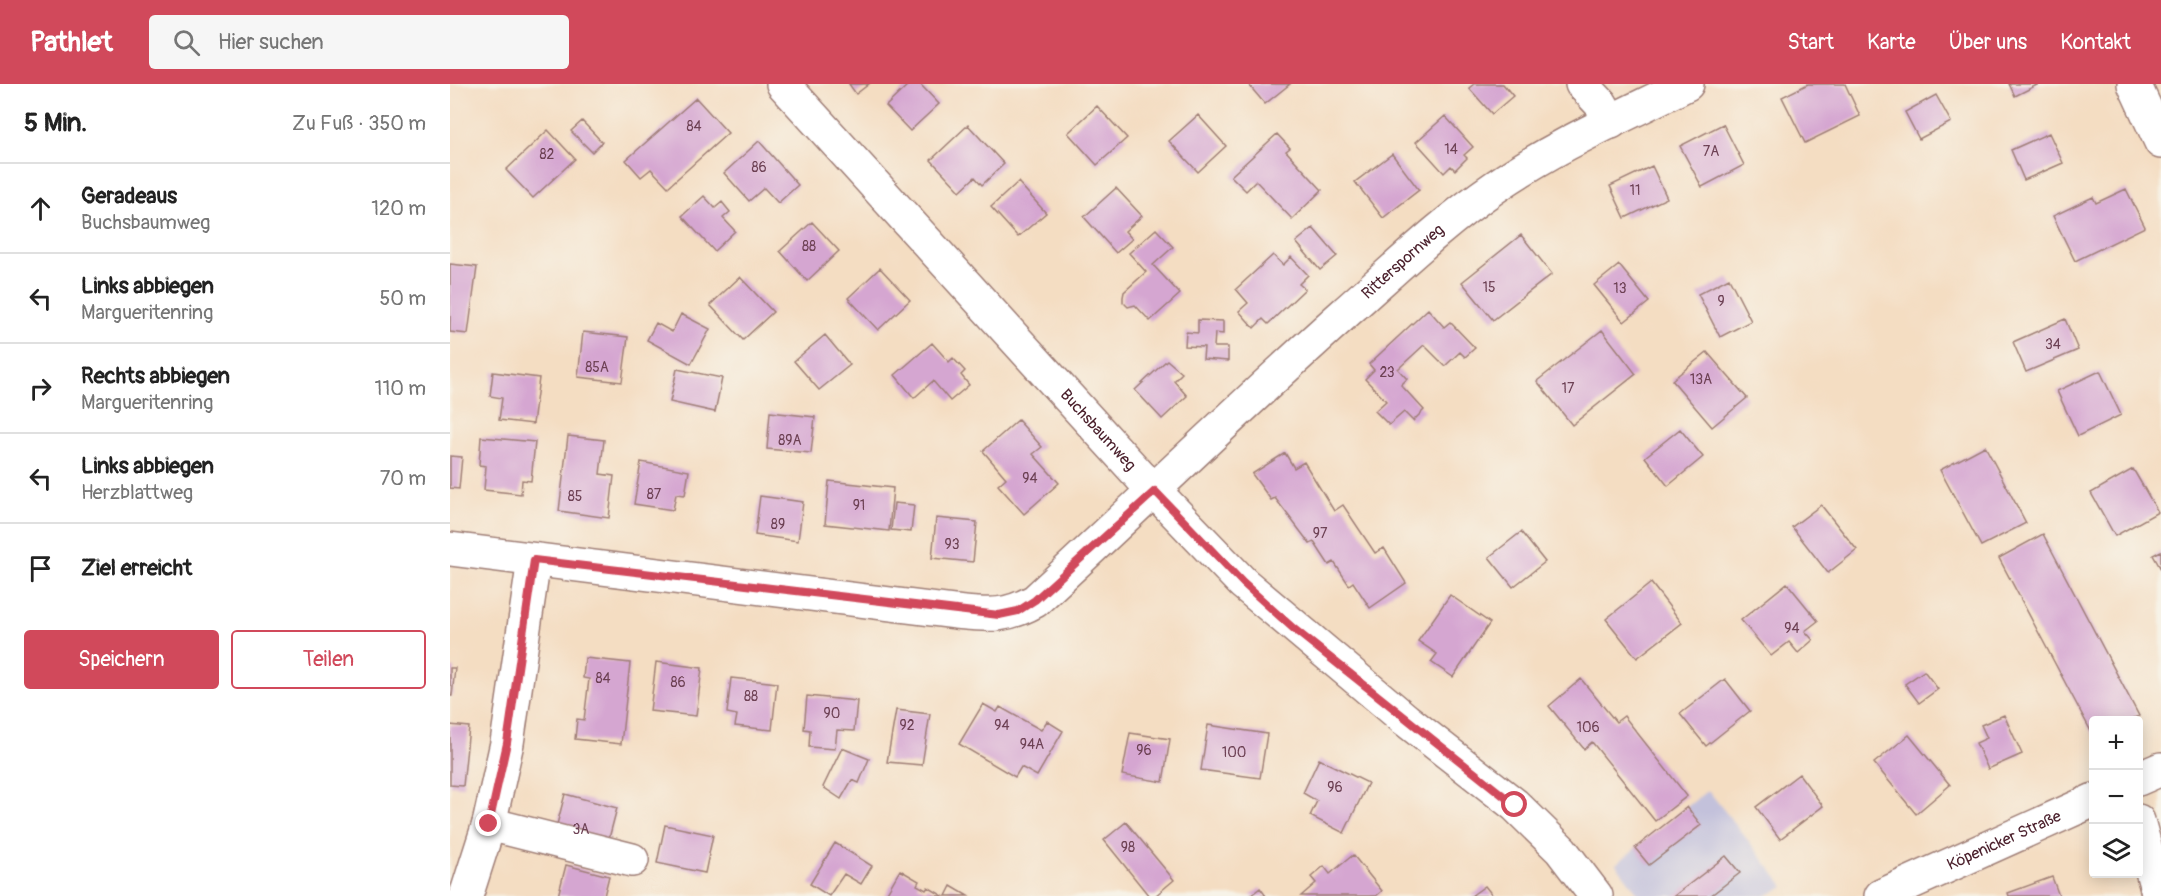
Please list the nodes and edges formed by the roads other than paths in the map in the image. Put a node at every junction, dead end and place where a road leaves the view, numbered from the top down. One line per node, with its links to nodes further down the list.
1 (783, 84): 7 (street, Buchsbaumweg)
2 (1582, 84): 5 (street)
3 (1687, 84): 5 (street, Ritterspornweg)
4 (2134, 84): 6 (street)
5 (1611, 122): 7 (street, Ritterspornweg)
6 (2161, 141)
7 (1155, 491): 9 (street, Ritterspornweg); 17 (street, Buchsbaumweg)
8 (450, 549): 9 (street, Ritterspornweg)
9 (534, 560): 13 (street)
10 (2161, 769): 11 (street)
11 (2143, 777)
12 (2089, 802): 18 (street, Köpenicker Straße)
13 (489, 824): 15 (street); 16 (street)
14 (2140, 824): 19 (street)
15 (632, 860)
16 (466, 896)
17 (1596, 896)
18 (1881, 896)
19 (2159, 896)

